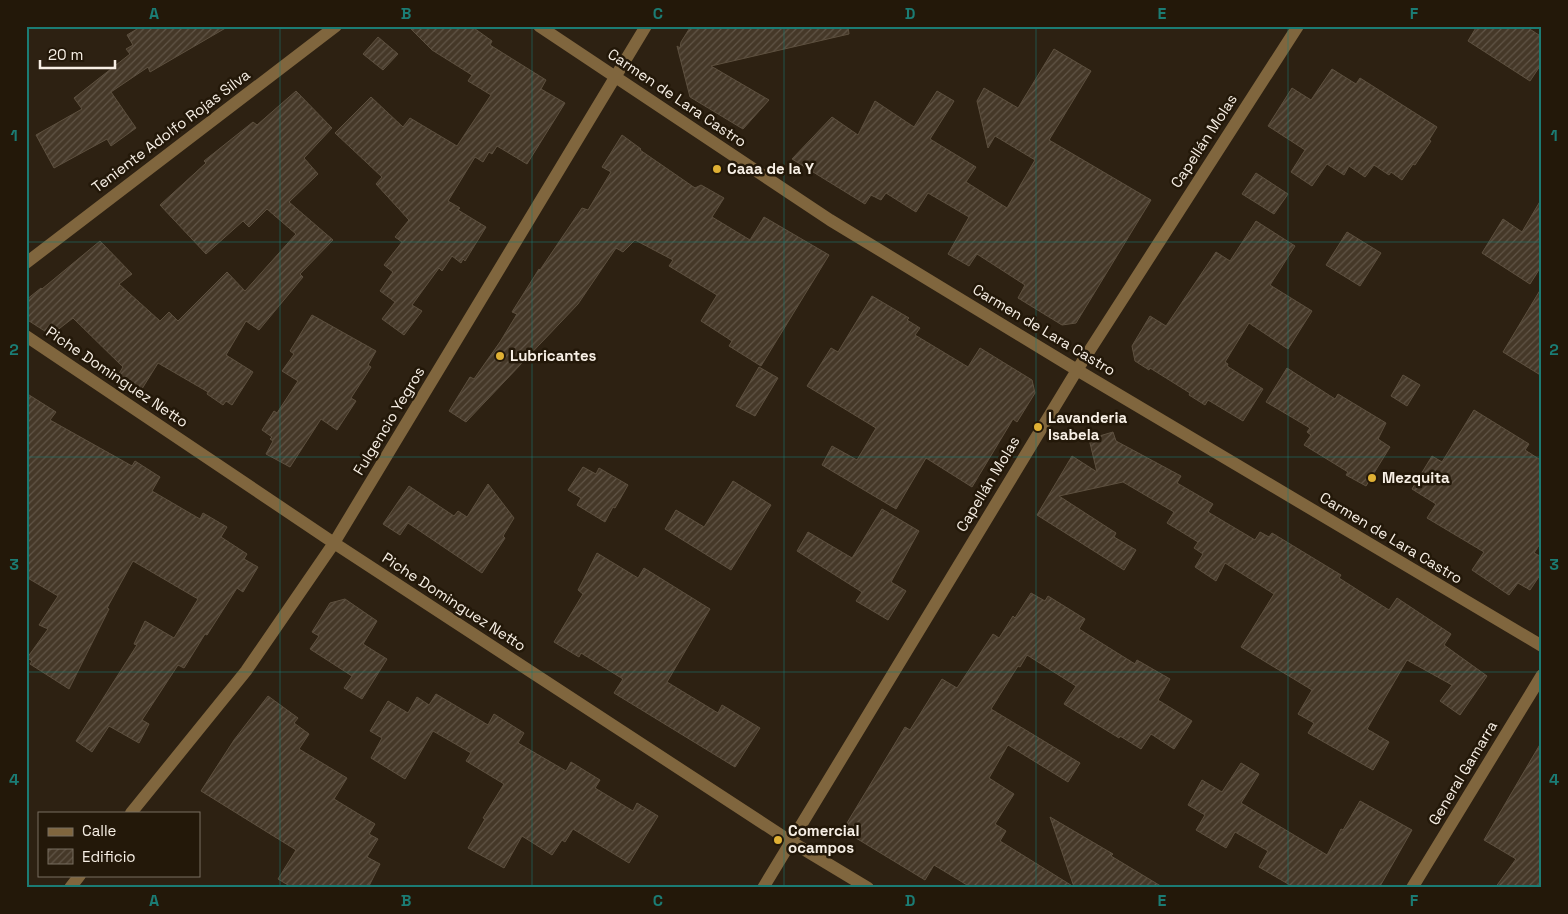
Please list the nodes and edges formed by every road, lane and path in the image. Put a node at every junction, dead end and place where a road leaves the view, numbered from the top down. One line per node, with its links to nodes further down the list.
1 (336, 26): 6 (street, Teniente Adolfo Rojas Silva)
2 (539, 26): 5 (street, Carmen de Lara Castro)
3 (646, 26): 5 (street, Fulgencio Yegros)
4 (1298, 26): 8 (street, Capellán Molas)
5 (616, 77): 8 (street, Carmen de Lara Castro); 9 (street, Fulgencio Yegros)
6 (26, 263)
7 (26, 336): 9 (street, Piche Dominguez Netto)
8 (1077, 370): 10 (street, Carmen de Lara Castro); 13 (street, Capellán Molas)
9 (334, 543): 12 (street, Fulgencio Yegros); 13 (street, Piche Dominguez Netto)
10 (1542, 646)
11 (1542, 675): 18 (street, General Gamarra)
12 (132, 812)
13 (790, 841): 16 (street, Capellán Molas); 17 (street, Piche Dominguez Netto)
14 (79, 876): 15 (street)
15 (70, 888)
16 (762, 888)
17 (868, 888)
18 (1412, 888)

